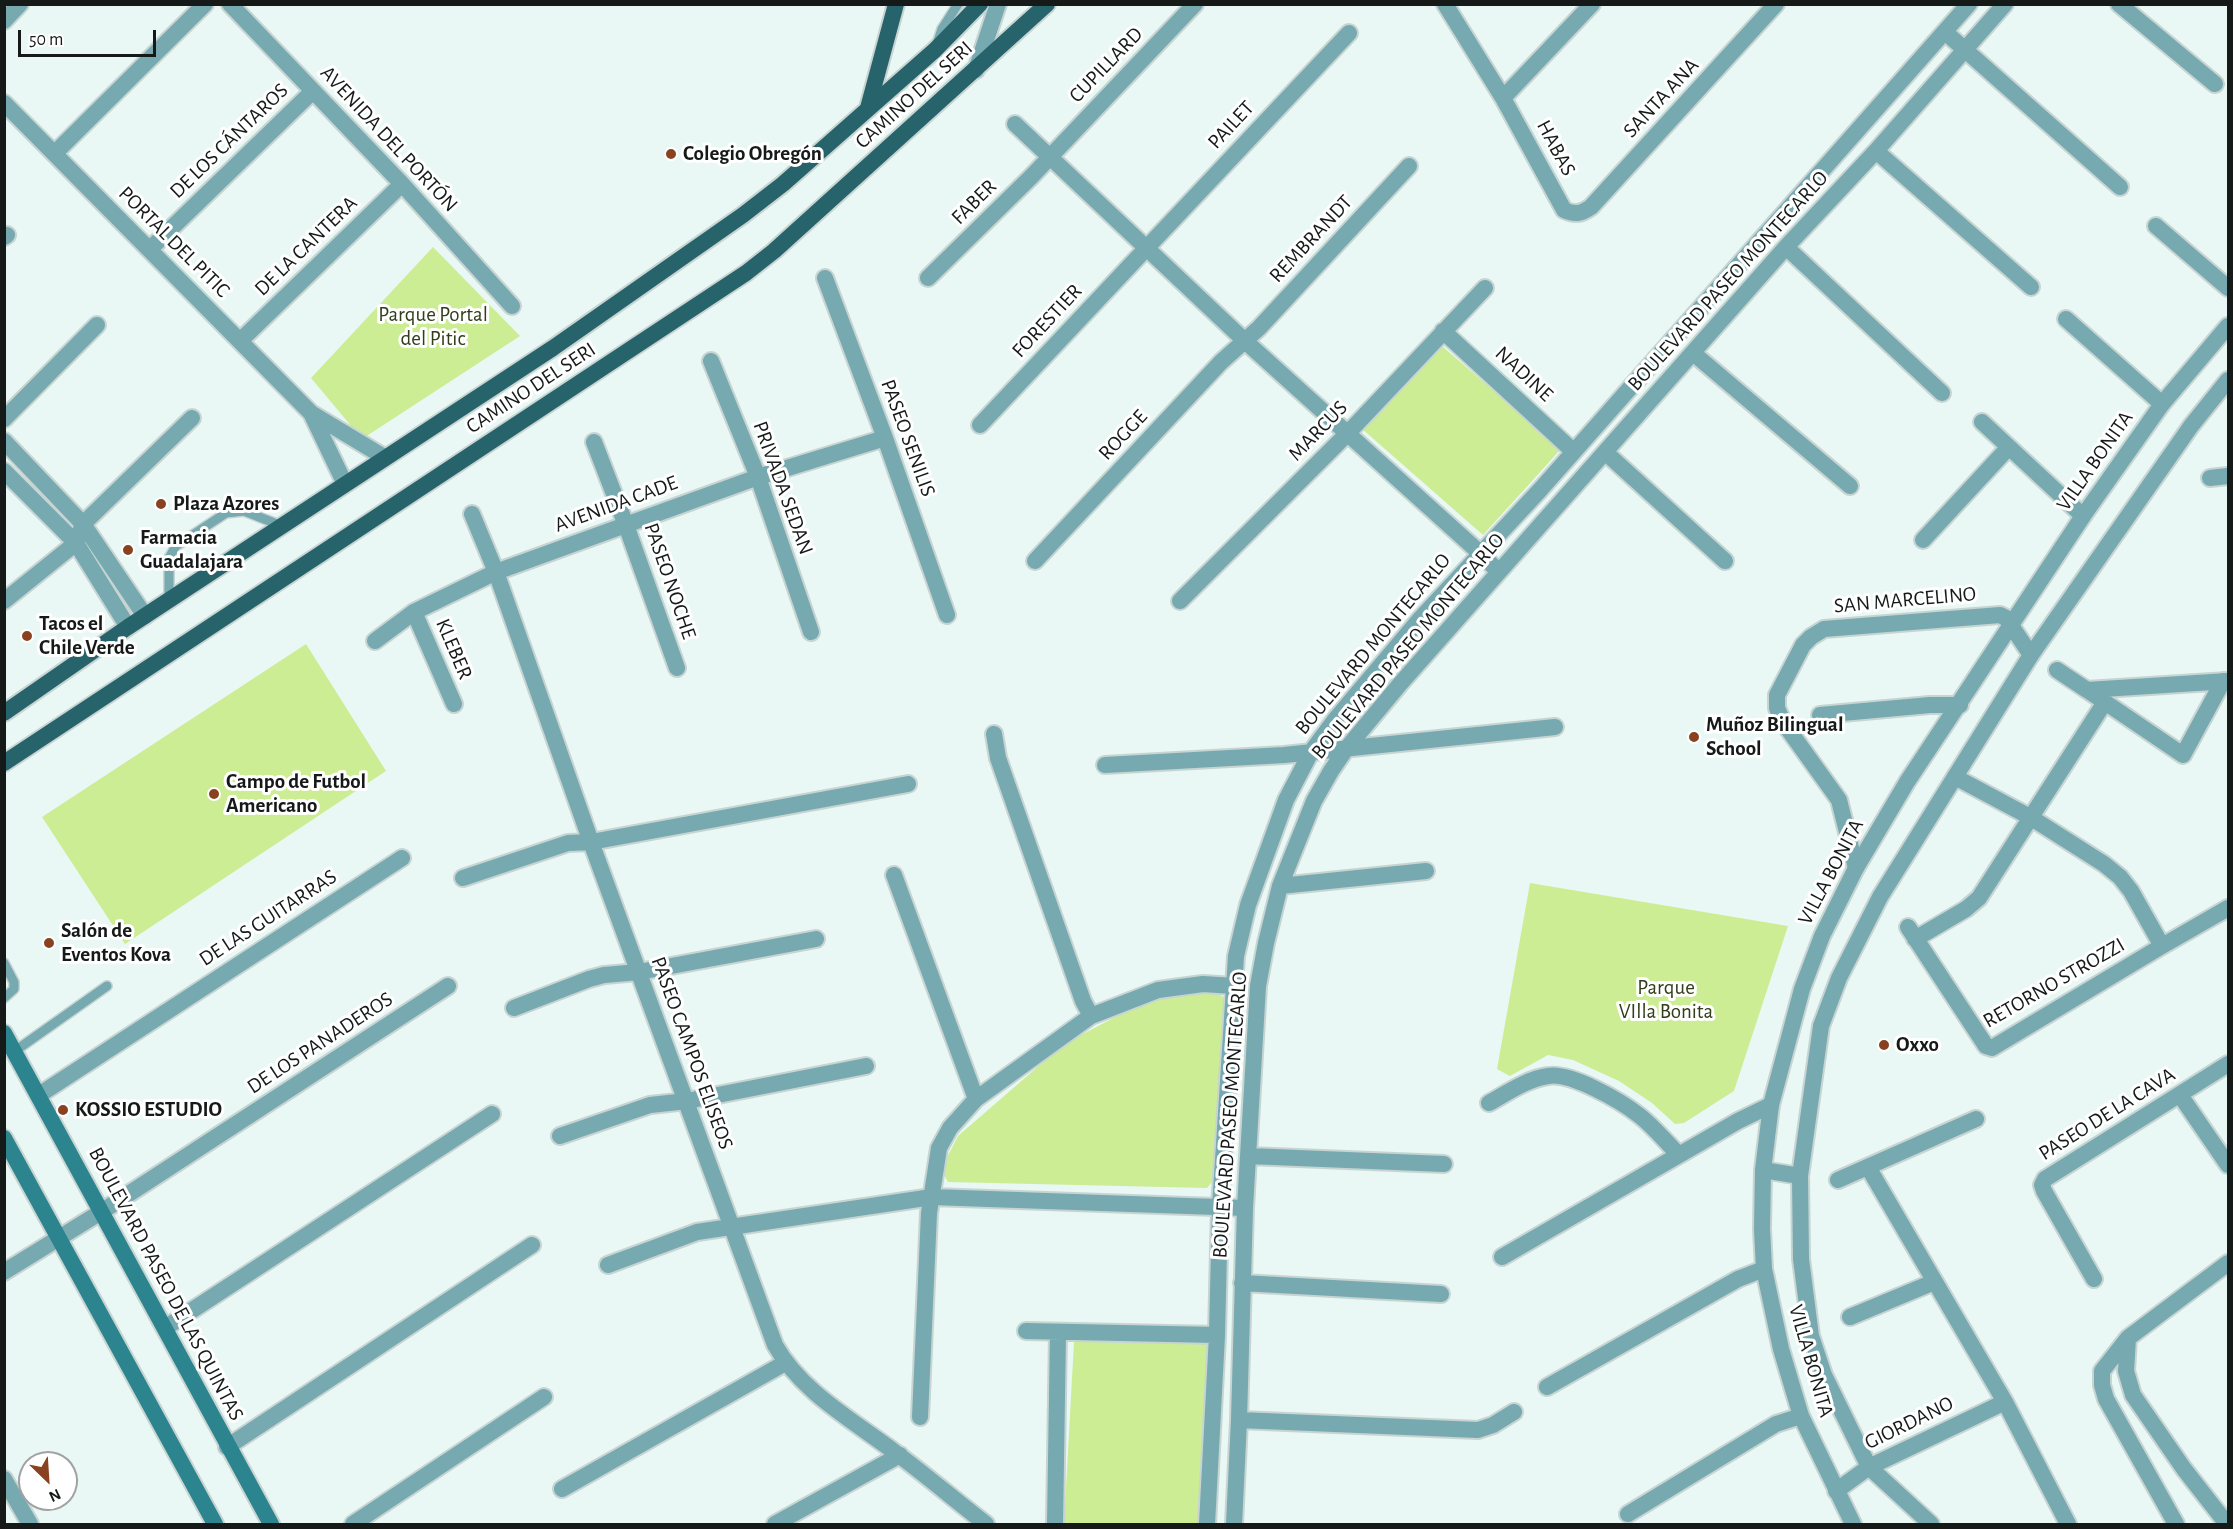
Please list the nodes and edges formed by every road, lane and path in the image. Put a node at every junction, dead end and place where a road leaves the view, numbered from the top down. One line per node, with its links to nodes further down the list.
1 (20, 4): 16 (street)
2 (205, 4): 28 (street)
3 (230, 4): 23 (street, AVENIDA DEL PORTÓN)
4 (897, 4): 26 (main road)
5 (958, 4): 19 (lane)
6 (980, 4): 19 (main road, CAMINO DEL SERI)
7 (998, 4): 21 (street)
8 (1047, 4): 21 (main road, CAMINO DEL SERI)
9 (1195, 4): 30 (street, CUPILLARD)
10 (1445, 4): 24 (street, HABAS)
11 (1592, 4): 24 (street)
12 (1776, 4): 34 (street, SANTA ANA)
13 (1969, 4): 17 (street, BOULEVARD MONTECARLO)
14 (2005, 4): 20 (street, BOULEVARD PASEO MONTECARLO)
15 (2119, 4): 22 (street)
16 (4, 21)
17 (1945, 32): 20 (street); 66 (street, BOULEVARD MONTECARLO)
18 (1349, 33): 36 (street, PAILET)
19 (935, 50): 26 (main road, CAMINO DEL SERI)
20 (1969, 55): 29 (street, BOULEVARD PASEO MONTECARLO); 33 (street)
21 (976, 70): 111 (main road, CAMINO DEL SERI)
22 (2215, 84)
23 (313, 91): 32 (street, AVENIDA DEL PORTÓN); 37 (street, DE LOS CÁNTAROS)
24 (1503, 98): 34 (street, HABAS)
25 (4, 103): 28 (street, PORTAL DEL PITIC)
26 (867, 109): 68 (main road, CAMINO DEL SERI)
27 (1015, 124): 30 (street)
28 (55, 153): 37 (street, PORTAL DEL PITIC)
29 (1879, 153): 38 (street, BOULEVARD PASEO MONTECARLO); 41 (street)
30 (1051, 157): 36 (street); 40 (street, FABER)
31 (1409, 166): 50 (street, REMBRANDT)
32 (402, 184): 44 (street, AVENIDA DEL PORTÓN); 49 (street, DE LA CANTERA)
33 (2120, 187)
34 (1574, 214)
35 (2156, 226): 43 (street)
36 (1147, 247): 50 (street); 60 (street, FORESTIER)
37 (150, 249): 49 (street, PORTAL DEL PITIC)
38 (1790, 250): 51 (street, BOULEVARD PASEO MONTECARLO); 54 (street)
39 (825, 278): 62 (street, PASEO SENILIS)
40 (928, 278)
41 (2031, 287)
42 (1485, 288): 48 (street, MARCUS)
43 (2229, 288)
44 (512, 306)
45 (2066, 320): 55 (street)
46 (97, 325): 58 (street)
47 (2229, 326): 55 (street, VILLA BONITA)
48 (1443, 330): 61 (street, MARCUS); 66 (street, NADINE)
49 (241, 340): 56 (street, PORTAL DEL PITIC)
50 (1245, 341): 61 (street); 83 (street, ROGGE)
51 (1697, 357): 67 (street, BOULEVARD PASEO MONTECARLO); 74 (street)
52 (711, 361): 71 (street, PRIVADA SEDAN)
53 (2229, 380): 97 (street, VILLA BONITA)
54 (1942, 393)
55 (2162, 404): 76 (street, VILLA BONITA)
56 (311, 413): 68 (street, PORTAL DEL PITIC); 73 (street, PORTAL DEL PITIC)
57 (192, 418): 77 (street)
58 (4, 419)
59 (1982, 422): 65 (street)
60 (980, 425)
61 (1347, 434): 82 (street); 89 (street, MARCUS)
62 (885, 438): 71 (street, AVENIDA CADE); 91 (street, PASEO SENILIS)
63 (4, 441): 77 (street)
64 (594, 442): 78 (street, PASEO NOCHE)
65 (2009, 447): 76 (street); 80 (street)
66 (1574, 451): 82 (street, BOULEVARD MONTECARLO)
67 (1610, 456): 84 (street); 86 (street, BOULEVARD PASEO MONTECARLO)
68 (384, 457): 73 (main road, CAMINO DEL SERI)
69 (4, 471): 81 (street)
70 (2229, 476): 72 (street)
71 (758, 477): 78 (street, AVENIDA CADE); 95 (street, PRIVADA SEDAN)
72 (2210, 478)
73 (345, 484): 79 (main road, CAMINO DEL SERI)
74 (1850, 486)
75 (472, 514): 85 (street, PASEO CAMPOS ELISEOS)
76 (2083, 516): 93 (street, VILLA BONITA)
77 (83, 524): 81 (street); 92 (street)
78 (626, 525): 85 (street, AVENIDA CADE); 98 (street, PASEO NOCHE)
79 (282, 526): 88 (main road, CAMINO DEL SERI); 88 (lane)
80 (1923, 540)
81 (76, 543): 87 (street); 94 (street)
82 (1480, 553): 86 (street); 110 (street, BOULEVARD MONTECARLO)
83 (1035, 561)
84 (1725, 561)
85 (496, 572): 90 (street, AVENIDA CADE); 116 (street, PASEO CAMPOS ELISEOS)
86 (1498, 572): 109 (street, BOULEVARD PASEO MONTECARLO)
87 (4, 601)
88 (169, 602): 92 (main road, CAMINO DEL SERI)
89 (1180, 602)
90 (414, 612): 96 (street, AVENIDA CADE); 103 (street, KLEBER)
91 (947, 615)
92 (145, 616): 94 (main road, CAMINO DEL SERI)
93 (2012, 626): 97 (street); 104 (street, VILLA BONITA); 118 (street, SAN MARCELINO)
94 (128, 627): 105 (main road, CAMINO DEL SERI)
95 (811, 632)
96 (375, 641)
97 (2031, 655): 113 (street, VILLA BONITA)
98 (677, 668)
99 (2057, 670): 101 (street)
100 (2226, 681): 101 (street); 102 (street)
101 (2087, 690): 102 (street)
102 (2105, 702): 115 (street, RETORNO STROZZI)
103 (454, 704)
104 (1960, 705): 106 (street); 118 (street, VILLA BONITA)
105 (5, 711)
106 (1820, 716)
107 (1555, 728): 109 (street)
108 (994, 734): 133 (street)
109 (1346, 749): 110 (street); 122 (street, BOULEVARD PASEO MONTECARLO)
110 (1311, 752): 112 (street); 130 (street, BOULEVARD MONTECARLO)
111 (4, 763)
112 (1105, 765)
113 (1955, 777): 115 (street); 154 (street, VILLA BONITA)
114 (908, 784): 116 (street)
115 (2031, 817): 125 (street); 125 (street, RETORNO STROZZI)
116 (591, 842): 121 (street); 127 (street, PASEO CAMPOS ELISEOS)
117 (402, 858): 138 (street, DE LAS GUITARRAS)
118 (1856, 867): 143 (street, VILLA BONITA)
119 (1426, 872): 122 (street)
120 (894, 875): 140 (street)
121 (463, 878)
122 (1280, 886): 149 (street, BOULEVARD PASEO MONTECARLO)
123 (2229, 908): 125 (street, RETORNO STROZZI)
124 (816, 939): 127 (street)
125 (2162, 946)
126 (4, 963): 131 (lane)
127 (639, 972): 132 (street); 141 (street, PASEO CAMPOS ELISEOS)
128 (107, 986): 135 (lane)
129 (448, 986): 159 (street, DE LOS PANADEROS)
130 (1233, 986): 133 (street); 157 (street, BOULEVARD MONTECARLO)
131 (4, 998)
132 (514, 1008)
133 (1091, 1016): 140 (street)
134 (4, 1033): 135 (main road, BOULEVARD PASEO DE LAS QUINTAS)
135 (15, 1051): 138 (main road, BOULEVARD PASEO DE LAS QUINTAS)
136 (2229, 1064): 139 (street, PASEO DE LA CAVA)
137 (866, 1066): 141 (street)
138 (39, 1095): 159 (main road, BOULEVARD PASEO DE LAS QUINTAS)
139 (2180, 1095): 151 (street); 168 (street, PASEO DE LA CAVA)
140 (976, 1100): 156 (street)
141 (687, 1101): 146 (street); 160 (street, PASEO CAMPOS ELISEOS)
142 (1489, 1103): 148 (street)
143 (1771, 1105): 148 (street); 153 (street, VILLA BONITA)
144 (492, 1114): 173 (street)
145 (1976, 1119): 152 (street)
146 (560, 1136)
147 (4, 1138): 161 (main road)
148 (1679, 1155): 163 (street)
149 (1249, 1156): 150 (street); 158 (street, BOULEVARD PASEO MONTECARLO)
150 (1444, 1164)
151 (2229, 1165)
152 (1868, 1167): 155 (street); 169 (street)
153 (1763, 1170): 154 (street); 166 (street, VILLA BONITA)
154 (1800, 1176): 188 (street, VILLA BONITA)
155 (1838, 1180)
156 (932, 1197): 157 (street); 160 (street); 184 (street)
157 (1220, 1207): 158 (street); 176 (street, BOULEVARD MONTECARLO)
158 (1245, 1208): 170 (street, BOULEVARD PASEO MONTECARLO)
159 (101, 1212): 161 (street, DE LOS PANADEROS); 173 (main road, BOULEVARD PASEO DE LAS QUINTAS)
160 (731, 1227): 165 (street); 178 (street, PASEO CAMPOS ELISEOS)
161 (59, 1236): 167 (street, DE LOS PANADEROS); 194 (main road)
162 (532, 1245): 186 (street)
163 (1502, 1257)
164 (2229, 1263): 177 (street)
165 (608, 1264)
166 (1764, 1269): 179 (street); 183 (street, VILLA BONITA)
167 (4, 1272)
168 (2094, 1279)
169 (1934, 1282): 172 (street); 181 (street)
170 (1242, 1283): 171 (street); 185 (street, BOULEVARD PASEO MONTECARLO)
171 (1441, 1294)
172 (1850, 1317)
173 (165, 1328): 186 (main road, BOULEVARD PASEO DE LAS QUINTAS)
174 (1026, 1331): 175 (street)
175 (1058, 1332): 176 (street); 199 (street)
176 (1217, 1335): 200 (street, BOULEVARD MONTECARLO)
177 (2128, 1338): 205 (street); 206 (street)
178 (784, 1363): 187 (street, PASEO CAMPOS ELISEOS); 190 (street)
179 (1547, 1387)
180 (544, 1397): 196 (street)
181 (2005, 1402): 188 (street, GIORDANO); 204 (street)
182 (1514, 1412): 185 (street)
183 (1801, 1416): 191 (street, VILLA BONITA); 192 (street)
184 (920, 1417)
185 (1239, 1420): 201 (street, BOULEVARD PASEO MONTECARLO)
186 (227, 1447): 195 (main road, BOULEVARD PASEO DE LAS QUINTAS)
187 (900, 1455): 197 (street); 198 (street, PASEO CAMPOS ELISEOS)
188 (1869, 1467): 191 (street, GIORDANO); 203 (street, VILLA BONITA)
189 (4, 1479): 193 (street)
190 (562, 1488)
191 (1836, 1491): 202 (street, VILLA BONITA)
192 (1628, 1514)
193 (30, 1524)
194 (215, 1524)
195 (271, 1524)
196 (353, 1524)
197 (775, 1524)
198 (986, 1524)
199 (1054, 1524)
200 (1207, 1524)
201 (1234, 1524)
202 (1853, 1524)
203 (1931, 1524)
204 (2068, 1524)
205 (2176, 1524)
206 (2227, 1524)

